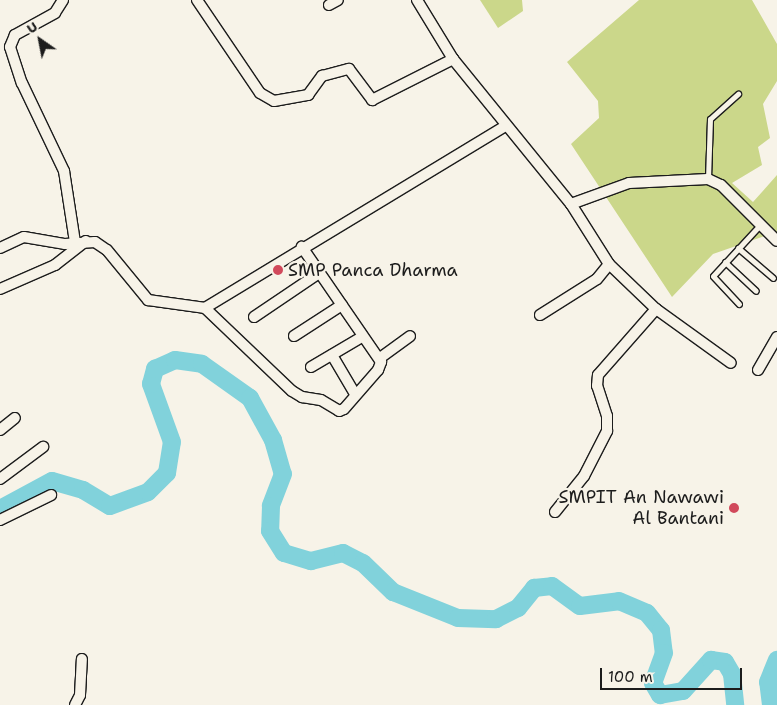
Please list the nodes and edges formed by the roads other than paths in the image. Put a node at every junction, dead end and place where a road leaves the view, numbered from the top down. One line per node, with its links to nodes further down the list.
1 (63, 0): 12 (street)
2 (197, 0): 4 (street)
3 (417, 0): 4 (street)
4 (453, 59): 6 (street)
5 (738, 94): 7 (lane)
6 (506, 126): 8 (street); 13 (street)
7 (708, 179): 8 (street); 9 (street)
8 (571, 204): 17 (street)
9 (760, 225): 11 (street); 15 (lane)
10 (86, 241): 12 (street); 20 (street); 24 (street)
11 (777, 241)
12 (75, 242): 14 (street)
13 (302, 247): 18 (street); 24 (street)
14 (0, 248)
15 (738, 248): 16 (lane); 19 (lane)
16 (726, 262): 21 (lane); 22 (lane)
17 (609, 264): 25 (street); 26 (street)
18 (319, 273): 23 (street); 27 (street)
19 (773, 278)
20 (0, 289)
21 (756, 291)
22 (739, 304)
23 (342, 305): 28 (street); 30 (street)
24 (205, 308): 37 (street)
25 (656, 309): 34 (street); 43 (street)
26 (540, 315)
27 (254, 316)
28 (294, 336)
29 (410, 336): 33 (street)
30 (362, 337): 32 (street); 33 (street)
31 (776, 341): 36 (street)
32 (332, 355): 35 (street); 37 (street)
33 (380, 358): 37 (street)
34 (731, 363)
35 (311, 367)
36 (758, 370)
37 (355, 394)
38 (15, 418): 39 (street)
39 (0, 430)
40 (43, 447): 41 (street)
41 (0, 479)
42 (50, 495): 44 (street)
43 (555, 512)
44 (0, 520)
45 (82, 659): 46 (street)
46 (75, 705)

